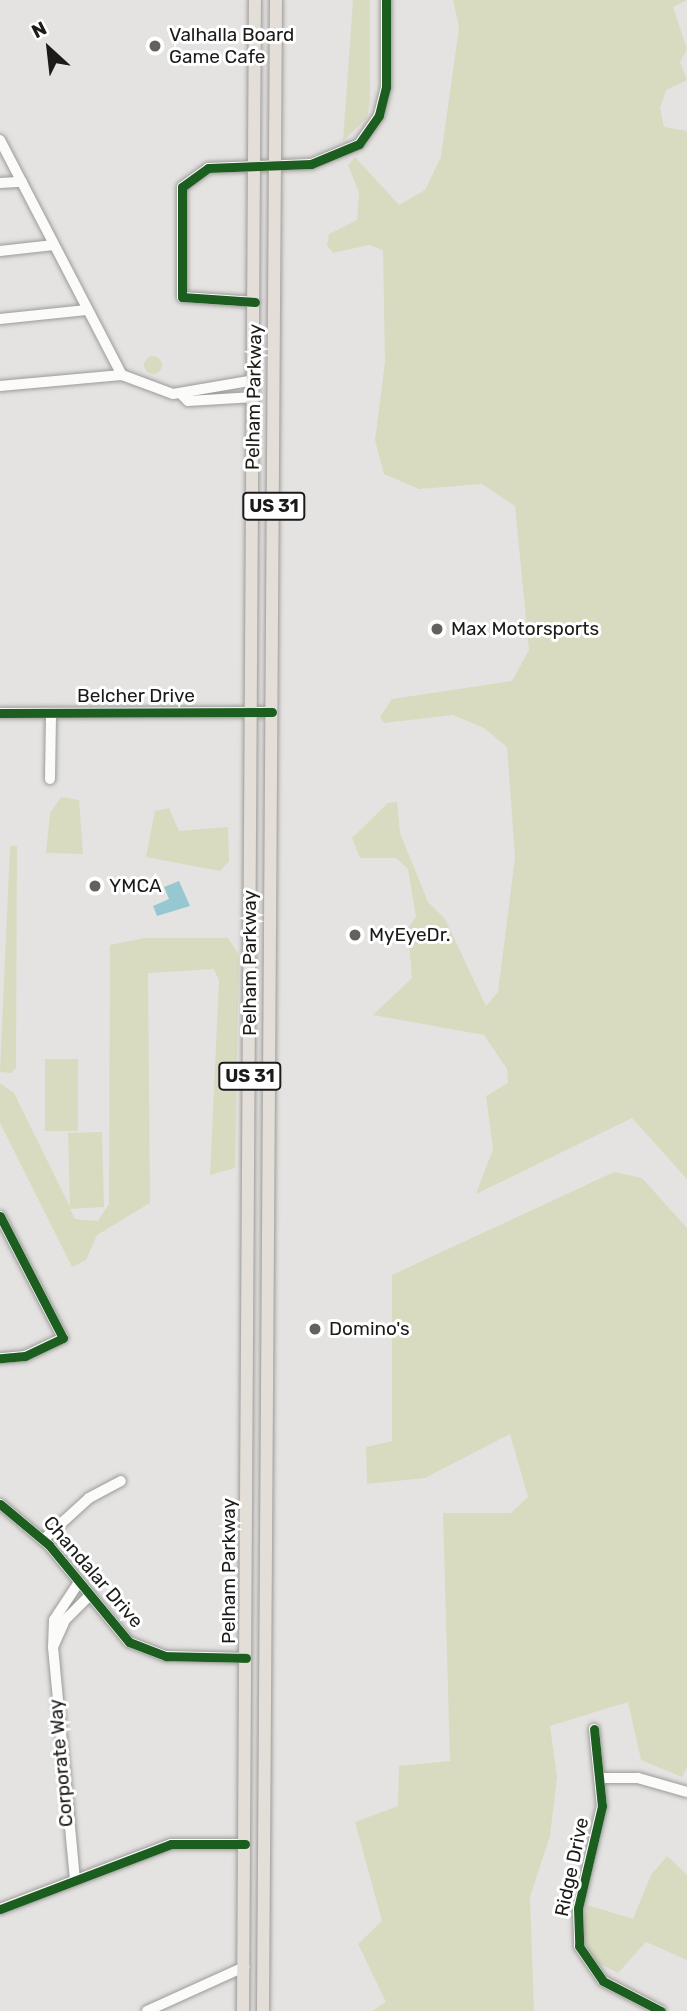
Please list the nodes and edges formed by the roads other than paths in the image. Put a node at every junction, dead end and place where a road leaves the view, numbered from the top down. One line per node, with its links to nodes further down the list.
1 (255, 0): 5 (main road, Pelham Parkway / US 31)
2 (276, 0): 6 (main road, Pelham Parkway / US 31)
3 (386, 0): 6 (street)
4 (0, 140): 7 (street)
5 (257, 164): 6 (street); 11 (main road, Pelham Parkway / US 31); 11 (street)
6 (276, 164): 16 (main road, Pelham Parkway / US 31)
7 (22, 182): 8 (street); 9 (street)
8 (0, 183)
9 (54, 245): 10 (street); 12 (street)
10 (0, 251)
11 (256, 302): 15 (main road, Pelham Parkway / US 31)
12 (88, 310): 13 (street); 14 (street)
13 (0, 319)
14 (122, 375): 17 (street); 18 (street)
15 (255, 380): 16 (main road); 18 (street); 19 (main road, Pelham Parkway / US 31)
16 (274, 380): 21 (main road, Pelham Parkway / US 31)
17 (0, 386)
18 (180, 394): 19 (street)
19 (255, 397): 20 (main road, Pelham Parkway / US 31)
20 (253, 590): 21 (main road); 22 (main road, Pelham Parkway / US 31)
21 (273, 590): 23 (main road, Pelham Parkway / US 31)
22 (253, 648): 23 (main road); 24 (main road, Pelham Parkway / US 31)
23 (273, 648): 25 (main road, Pelham Parkway / US 31)
24 (252, 712): 25 (street, Belcher Drive); 27 (street, Belcher Drive); 28 (main road, Pelham Parkway / US 31)
25 (272, 712): 29 (main road, Pelham Parkway / US 31)
26 (0, 713): 27 (street, Belcher Drive)
27 (51, 713): 30 (street)
28 (252, 756): 29 (main road); 32 (main road, Pelham Parkway / US 31)
29 (272, 757): 31 (main road, Pelham Parkway / US 31)
30 (50, 779)
31 (271, 922): 32 (main road); 34 (main road, Pelham Parkway / US 31)
32 (251, 928): 33 (main road, Pelham Parkway / US 31)
33 (250, 1182): 34 (main road); 36 (main road, Pelham Parkway / US 31)
34 (269, 1182): 37 (main road, Pelham Parkway / US 31)
35 (0, 1216): 38 (street)
36 (249, 1299): 37 (main road); 40 (main road, Pelham Parkway / US 31)
37 (268, 1299): 39 (main road, Pelham Parkway / US 31)
38 (0, 1358)
39 (267, 1407): 40 (main road); 46 (main road, Pelham Parkway / US 31)
40 (248, 1408): 47 (main road, Pelham Parkway / US 31)
41 (121, 1480): 43 (street)
42 (0, 1504): 43 (street, Chandalar Drive)
43 (44, 1539): 44 (street, Chandalar Drive)
44 (79, 1582): 45 (street, Chandalar Drive); 48 (street, Corporate Way)
45 (89, 1596): 48 (street); 50 (street, Chandalar Drive)
46 (266, 1607): 47 (main road); 49 (main road, Pelham Parkway / US 31)
47 (246, 1608): 50 (main road, Pelham Parkway / US 31)
48 (52, 1647): 57 (street, Corporate Way)
49 (266, 1657): 50 (main road); 56 (main road, Pelham Parkway / US 31)
50 (246, 1658): 54 (main road, Pelham Parkway / US 31)
51 (594, 1729): 52 (street, Ridge Drive)
52 (603, 1778): 53 (street); 64 (street, Ridge Drive)
53 (687, 1792)
54 (244, 1844): 55 (main road, Pelham Parkway / US 31); 57 (street)
55 (244, 1858): 56 (main road); 60 (main road, Pelham Parkway / US 31)
56 (264, 1861): 59 (main road, Pelham Parkway / US 31)
57 (75, 1878): 58 (street)
58 (0, 1909)
59 (263, 1963): 60 (main road); 63 (main road, Pelham Parkway / US 31)
60 (244, 1967): 61 (street); 62 (main road, Pelham Parkway / US 31)
61 (147, 2011)
62 (243, 2011)
63 (263, 2011)
64 (661, 2011)

